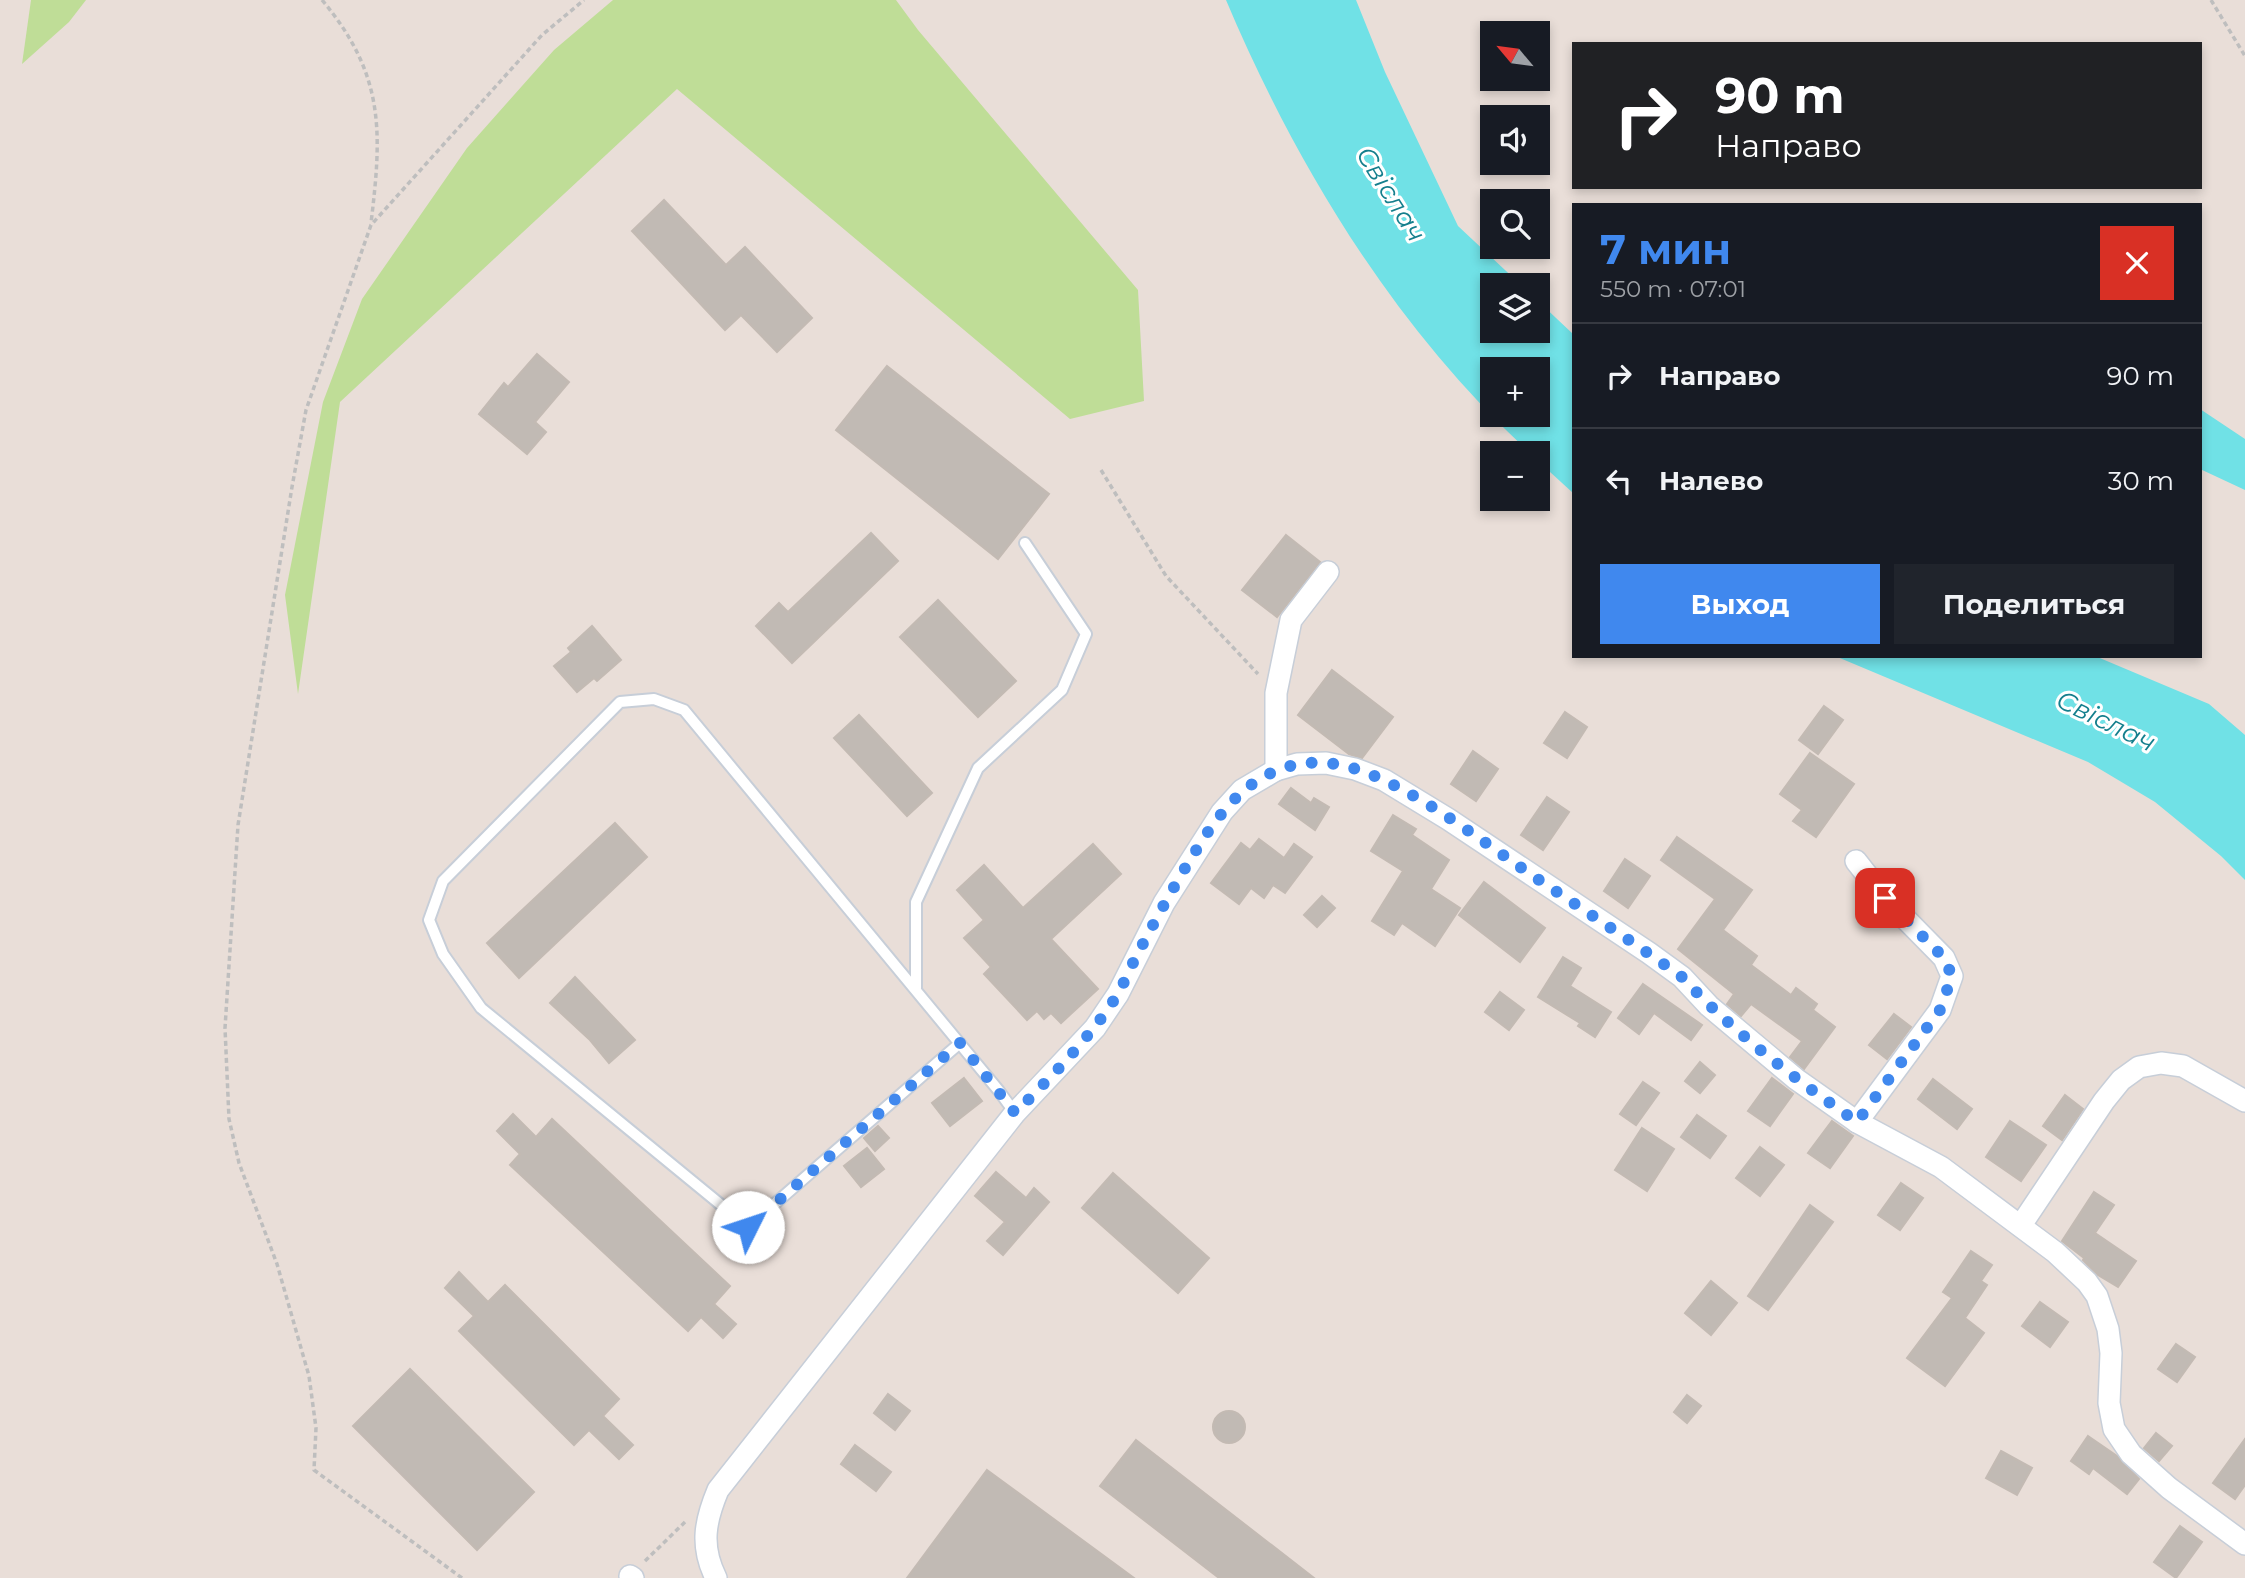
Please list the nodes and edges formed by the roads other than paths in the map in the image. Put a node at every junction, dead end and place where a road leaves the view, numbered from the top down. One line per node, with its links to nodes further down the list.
1 (1025, 543): 5 (lane)
2 (1328, 572): 3 (street)
3 (1276, 770): 8 (street); 9 (street)
4 (1856, 861): 9 (street)
5 (916, 988): 6 (lane); 6 (lane)
6 (960, 1043): 8 (lane)
7 (2245, 1101): 10 (street)
8 (1015, 1113): 12 (street)
9 (1857, 1122): 10 (street)
10 (2021, 1225): 11 (street)
11 (2245, 1544)
12 (716, 1578)

